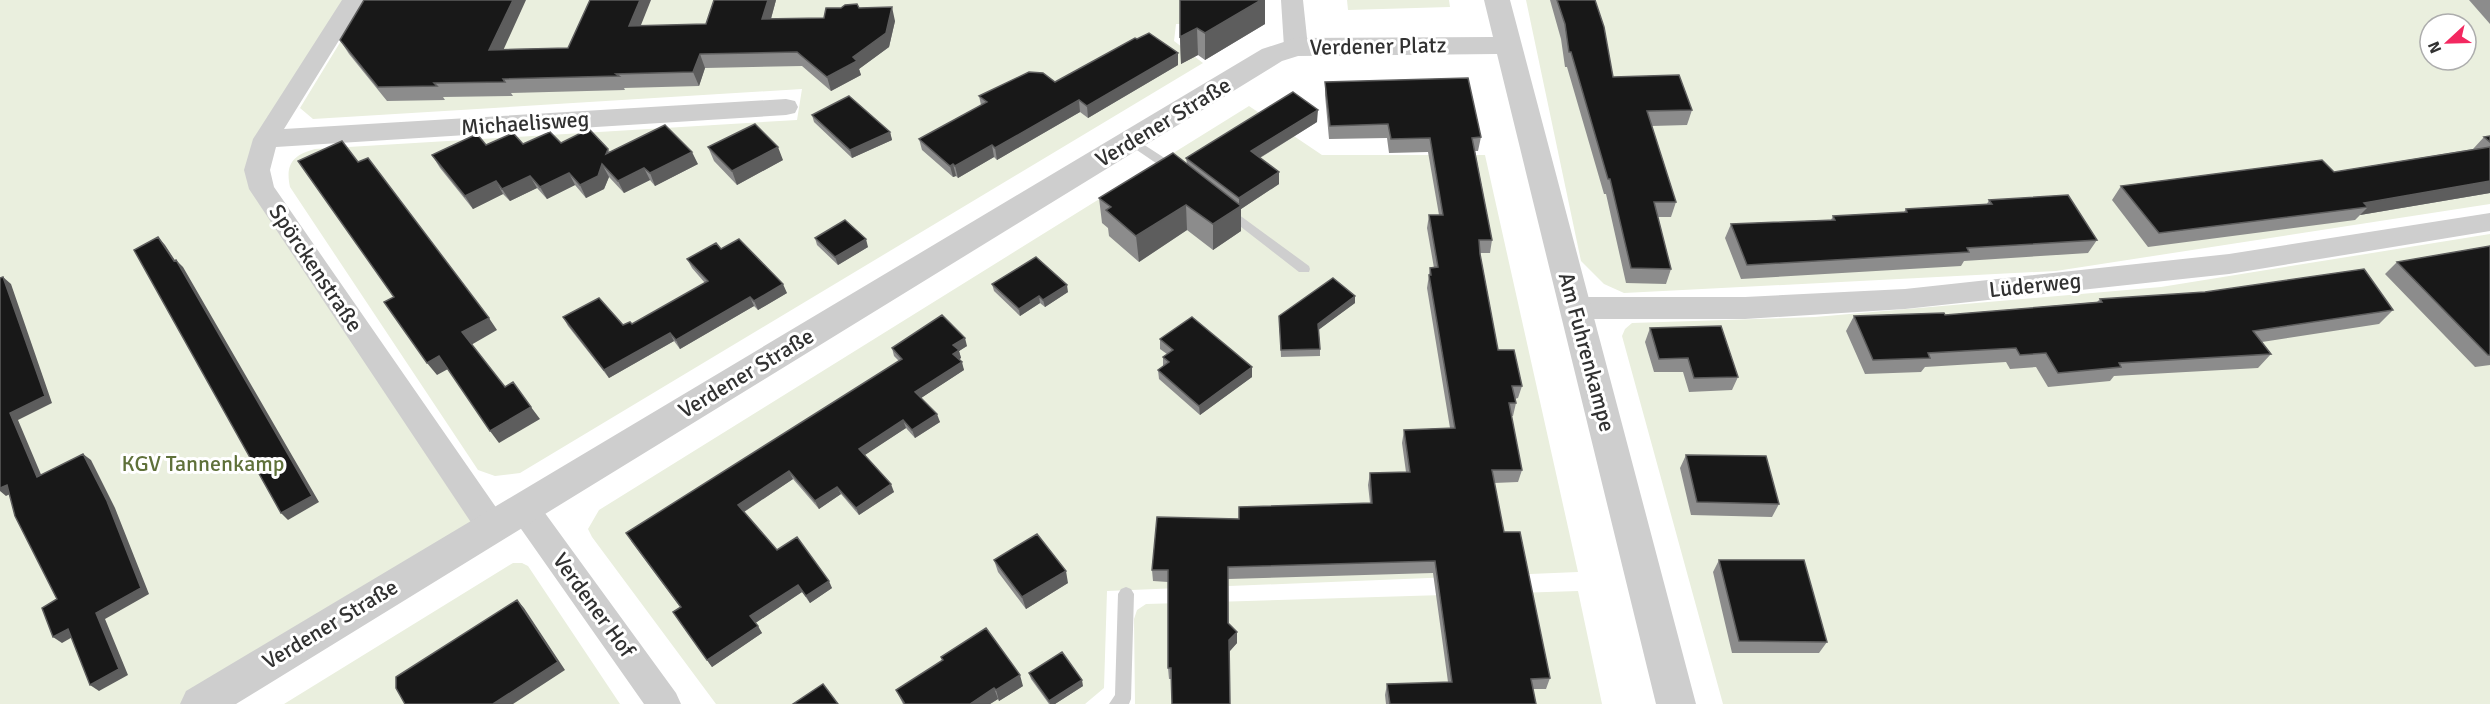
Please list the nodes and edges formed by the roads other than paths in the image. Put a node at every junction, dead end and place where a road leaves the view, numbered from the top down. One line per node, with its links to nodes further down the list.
1 (353, 0): 7 (street, Spörckenstraße)
2 (1292, 0): 5 (street, Verdener Platz)
3 (1497, 0): 4 (street, Am Fuhrenkampe)
4 (1508, 45): 5 (street, Verdener Platz); 13 (street, Am Fuhrenkampe)
5 (1296, 47): 8 (street, Verdener Straße)
6 (786, 107): 7 (street, Michaelisweg)
7 (266, 139): 15 (street, Spörckenstraße)
8 (1132, 141): 9 (lane); 14 (street, Verdener Straße)
9 (1184, 177)
10 (1221, 206): 12 (lane)
11 (2490, 222): 13 (street, Lüderweg)
12 (1304, 269)
13 (1575, 308): 20 (street, Am Fuhrenkampe)
14 (523, 507): 15 (street, Verdener Straße); 18 (street, Verdener Hof)
15 (491, 526): 17 (street, Verdener Straße)
16 (1126, 594): 19 (lane)
17 (200, 704)
18 (664, 704)
19 (1117, 704)
20 (1676, 704)

